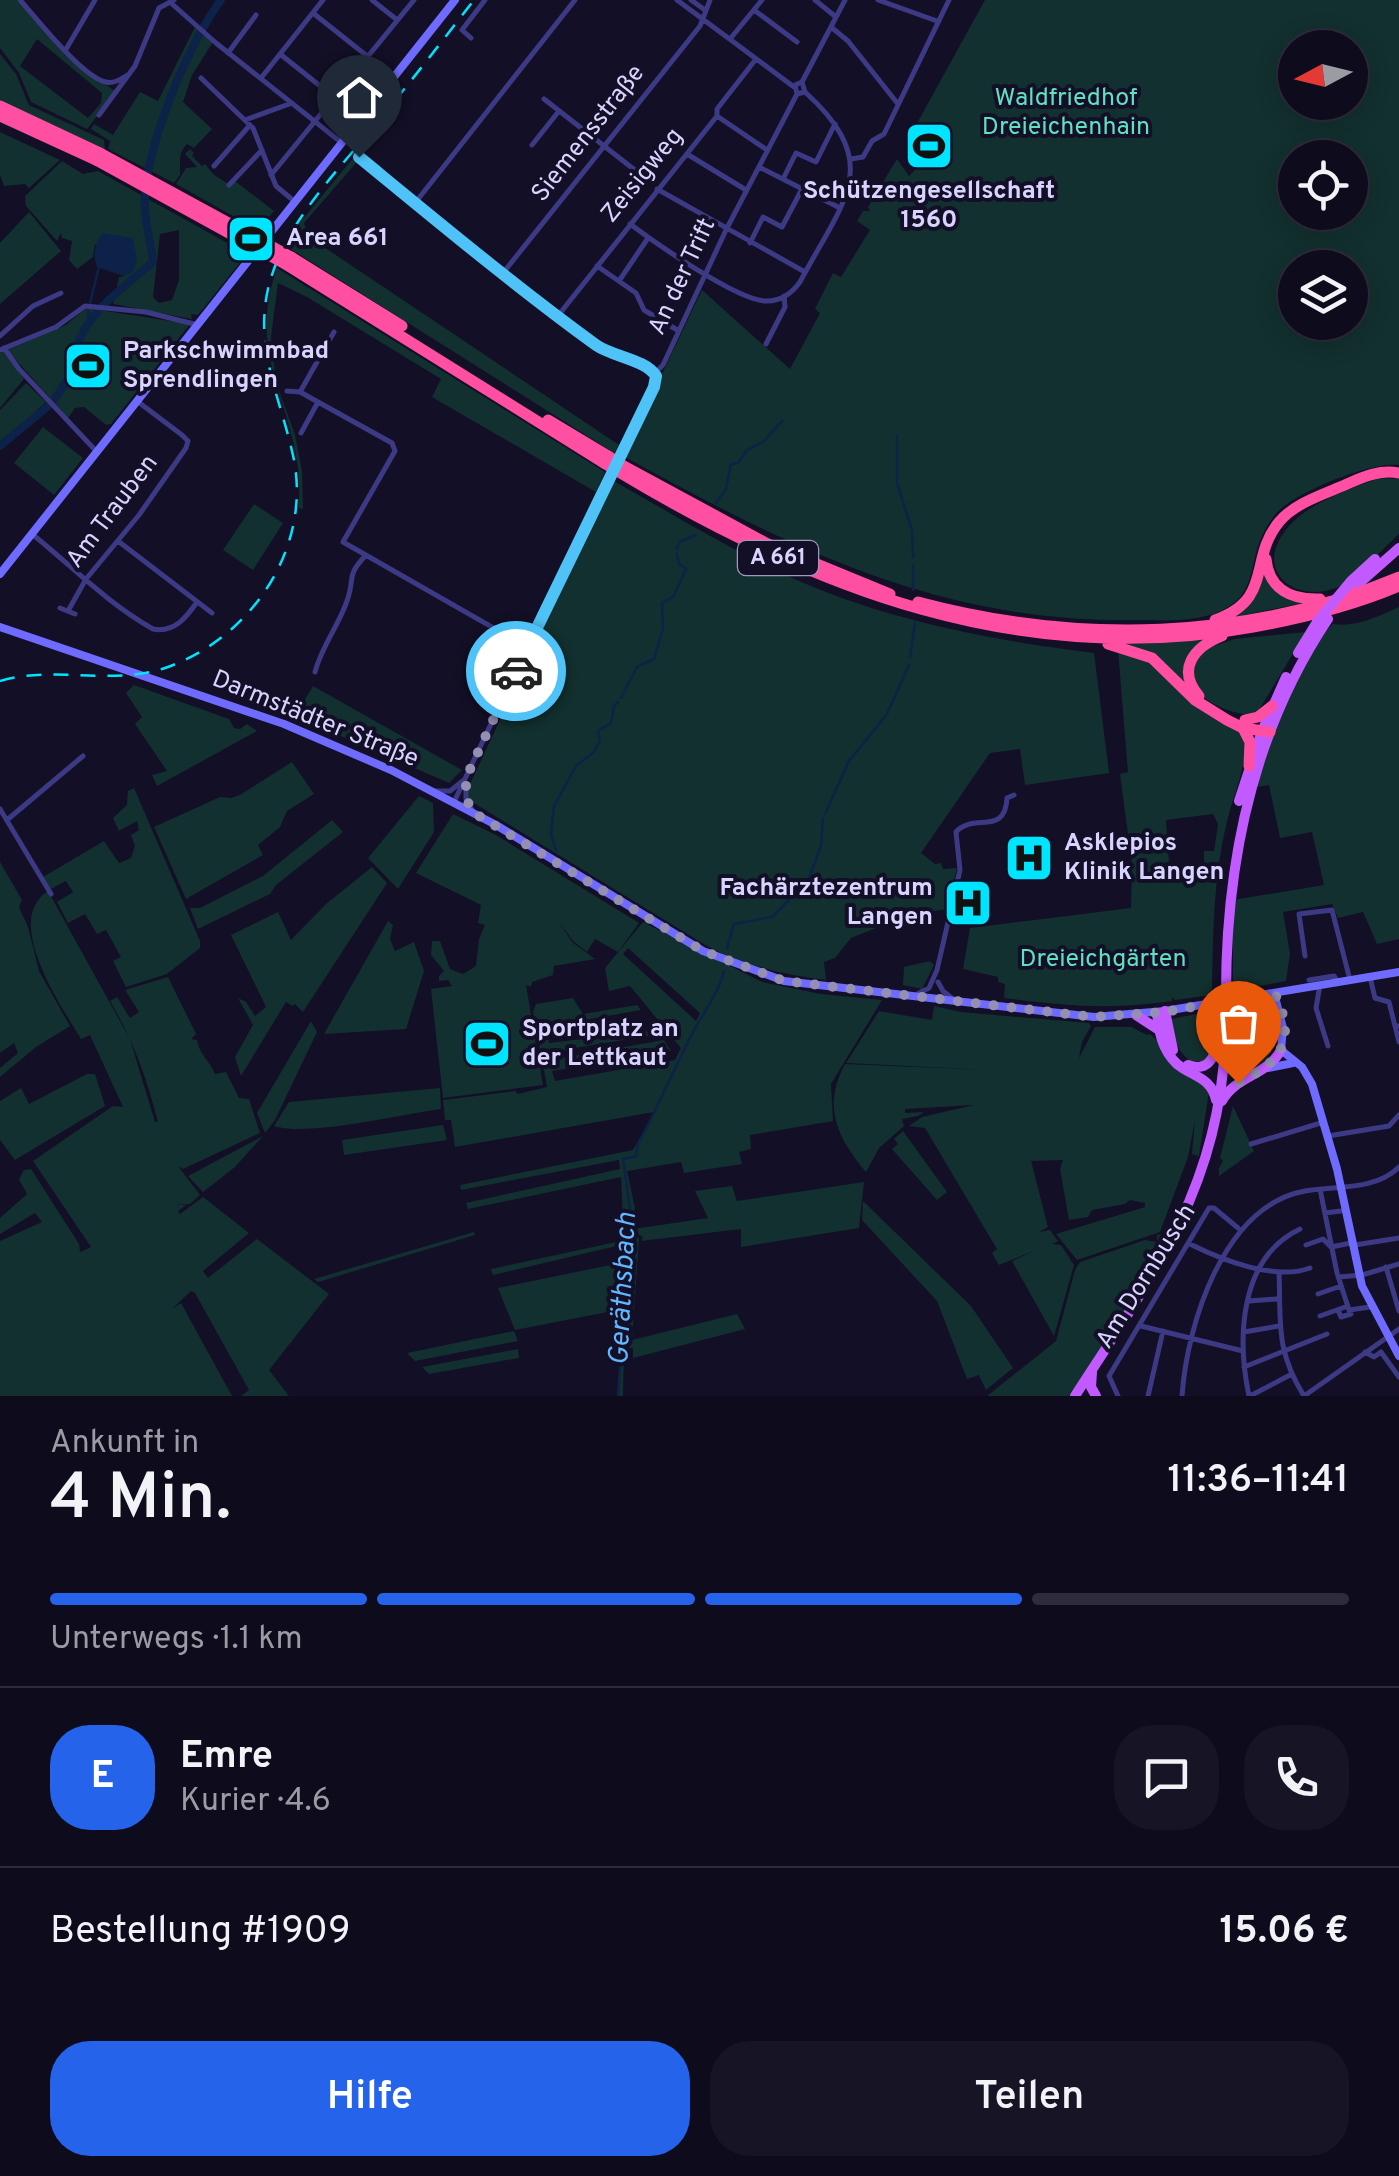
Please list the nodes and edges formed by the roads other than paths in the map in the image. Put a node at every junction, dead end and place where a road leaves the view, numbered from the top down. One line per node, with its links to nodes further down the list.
1 (20, 0): 30 (street)
2 (95, 0): 30 (street)
3 (324, 0): 20 (street)
4 (372, 0): 24 (street)
5 (414, 0): 24 (street)
6 (455, 0): 53 (main road)
7 (486, 0): 27 (street)
8 (575, 0): 72 (street)
9 (677, 0): 22 (street)
10 (691, 0): 18 (street)
11 (710, 0): 18 (street, Siemensstraße)
12 (762, 0): 19 (street)
13 (814, 0): 23 (street)
14 (845, 0): 23 (street)
15 (878, 0): 25 (street)
16 (949, 0): 25 (street)
17 (173, 1): 31 (street); 35 (street)
18 (705, 10): 22 (street, Siemensstraße)
19 (754, 10): 28 (street); 29 (street)
20 (313, 13): 32 (street); 33 (street)
21 (256, 15): 31 (street)
22 (700, 17): 28 (street); 55 (street, Siemensstraße)
23 (836, 17): 26 (street)
24 (396, 19): 33 (street)
25 (937, 21): 44 (street)
26 (831, 27): 38 (street); 44 (street)
27 (471, 38)
28 (730, 39): 34 (street)
29 (797, 42)
30 (65, 52): 35 (street)
31 (228, 53): 37 (street)
32 (280, 54): 37 (street); 41 (street)
33 (367, 56): 41 (street)
34 (756, 59): 39 (street); 49 (street, Zeisigweg)
35 (128, 75): 47 (street)
36 (201, 78): 51 (street)
37 (261, 78): 43 (street)
38 (802, 82): 39 (street); 40 (street)
39 (795, 90): 40 (street); 57 (street, An der Trift)
40 (805, 92): 52 (street)
41 (334, 97): 50 (street)
42 (544, 99): 46 (street)
43 (292, 103): 50 (street); 51 (street)
44 (898, 105): 61 (street)
45 (0, 106): 59 (highway, A 661)
46 (558, 111): 54 (street); 55 (street)
47 (100, 115)
48 (0, 116): 59 (highway, A 661)
49 (717, 116): 57 (street); 58 (street, Zeisigweg)
50 (315, 120): 53 (street); 64 (street)
51 (248, 122): 56 (street); 62 (street)
52 (836, 124): 61 (street); 66 (street)
53 (342, 143): 71 (main road)
54 (532, 145)
55 (605, 146): 65 (street); 81 (street, Siemensstraße)
56 (262, 150): 64 (street); 67 (street)
57 (767, 150): 63 (street, An der Trift)
58 (687, 154): 68 (street, Zeisigweg); 70 (street)
59 (98, 157): 99 (highway, A 661, bridge)
60 (359, 157): 72 (street)
61 (851, 159): 73 (street)
62 (214, 166)
63 (758, 167): 66 (street); 70 (street, An der Trift)
64 (271, 175): 71 (street)
65 (645, 178)
66 (783, 180): 69 (street)
67 (228, 185)
68 (657, 189): 74 (street, Zeisigweg); 75 (street)
69 (802, 189): 73 (street); 77 (street)
70 (746, 190): 75 (street, An der Trift)
71 (294, 201): 86 (main road)
72 (414, 203): 81 (street)
73 (838, 207): 80 (street)
74 (630, 224): 76 (street); 78 (street, Zeisigweg)
75 (726, 230): 77 (street); 79 (street, An der Trift)
76 (648, 238): 79 (street); 82 (street)
77 (750, 243): 80 (street)
78 (597, 266): 82 (street); 85 (street, Zeisigweg)
79 (706, 272): 84 (street); 87 (street, An der Trift)
80 (805, 272): 84 (street)
81 (504, 273): 85 (street)
82 (619, 281): 87 (street)
83 (61, 293): 89 (street)
84 (784, 296): 90 (street)
85 (557, 317): 92 (street)
86 (198, 325): 91 (street); 95 (main road)
87 (679, 330): 92 (street, An der Trift)
88 (334, 332): 94 (street)
89 (0, 336): 91 (street)
90 (766, 344)
91 (3, 348): 98 (street)
92 (655, 373): 121 (street, An der Trift)
93 (287, 391): 94 (street)
94 (300, 392): 96 (street)
95 (137, 402): 98 (main road); 102 (street, Am Trauben)
96 (318, 402): 97 (street); 106 (street)
97 (301, 433)
98 (97, 452): 101 (main road)
99 (620, 469): 117 (highway, A 661); 120 (highway, A 661)
100 (1399, 473): 104 (highway)
101 (32, 534): 108 (main road); 110 (street)
102 (118, 540): 110 (street, Am Trauben); 113 (street)
103 (1399, 540): 107 (main road)
104 (1268, 541): 112 (highway); 117 (highway)
105 (1399, 548): 107 (main road)
106 (365, 556): 121 (street); 122 (street)
107 (1377, 561): 119 (main road, bridge)
108 (0, 574)
109 (1399, 577): 112 (highway, A 661)
110 (86, 580): 113 (street); 114 (street, Am Trauben)
111 (1399, 586): 118 (highway, A 661)
112 (1344, 597): 117 (highway, A 661)
113 (197, 602): 115 (street)
114 (60, 608)
115 (212, 614)
116 (0, 627): 129 (main road, Darmstädter Straße)
117 (1187, 628)
118 (1235, 630): 120 (highway, A 661); 124 (highway)
119 (1311, 637): 123 (main road); 125 (main road)
120 (1084, 638): 124 (highway, A 661)
121 (527, 647): 128 (street, An der Trift)
122 (315, 672)
123 (1272, 706): 124 (highway); 125 (main road)
124 (1244, 724): 125 (highway); 127 (highway)
125 (1265, 730): 127 (main road); 146 (main road)
126 (84, 756): 134 (street)
127 (1249, 766): 146 (main road)
128 (466, 778): 129 (street); 131 (street, An der Trift); 133 (street)
129 (434, 791): 131 (main road, Darmstädter Straße)
130 (1014, 796): 141 (street)
131 (454, 802): 133 (main road, Darmstädter Straße)
132 (0, 808): 134 (street)
133 (474, 813): 147 (main road, Darmstädter Straße)
134 (7, 820): 135 (street)
135 (51, 894)
136 (1305, 956): 140 (street)
137 (1399, 972): 138 (main road, Darmstädter Straße)
138 (1369, 976): 140 (main road, Darmstädter Straße); 154 (street)
139 (1308, 980): 142 (street)
140 (1350, 980): 142 (main road, Darmstädter Straße)
141 (935, 982): 147 (street); 149 (street); 150 (street)
142 (1338, 982): 143 (main road, Darmstädter Straße)
143 (1320, 985): 144 (main road, Darmstädter Straße); 158 (street)
144 (1288, 990): 145 (main road, Darmstädter Straße); 151 (main road)
145 (1274, 992): 148 (main road, Darmstädter Straße); 151 (main road)
146 (1223, 995): 157 (main road, bridge)
147 (906, 996): 149 (main road, Darmstädter Straße)
148 (1250, 997): 151 (main road); 152 (main road, Darmstädter Straße)
149 (934, 1000): 150 (main road, Darmstädter Straße)
150 (959, 1003): 153 (main road, Darmstädter Straße)
151 (1277, 1008): 159 (main road)
152 (1161, 1012): 153 (main road, Darmstädter Straße); 155 (main road); 157 (main road)
153 (1136, 1015): 155 (main road)
154 (1397, 1026): 156 (street)
155 (1159, 1030): 163 (main road)
156 (1399, 1042)
157 (1222, 1044): 162 (main road); 163 (main road)
158 (1328, 1046)
159 (1281, 1050): 160 (main road); 161 (main road); 162 (main road)
160 (1294, 1063): 161 (main road); 162 (main road)
161 (1305, 1070): 166 (main road)
162 (1258, 1073): 163 (main road)
163 (1218, 1103): 210 (main road)
164 (1398, 1106): 165 (street)
165 (1399, 1114): 167 (street)
166 (1324, 1122): 167 (main road); 168 (street)
167 (1328, 1136): 170 (main road)
168 (1252, 1144)
169 (1399, 1166): 170 (street)
170 (1341, 1186): 171 (street); 179 (main road)
171 (1320, 1189): 173 (street); 182 (street)
172 (1341, 1211): 173 (street)
173 (1325, 1213): 176 (street)
174 (1238, 1228): 178 (street, Am Dornbusch)
175 (1300, 1229): 184 (street)
176 (1326, 1237): 180 (street); 181 (street)
177 (1399, 1238): 179 (street)
178 (1190, 1244): 182 (street); 198 (street, Am Dornbusch)
179 (1351, 1244): 181 (street); 188 (main road)
180 (1306, 1245)
181 (1331, 1246): 189 (street)
182 (1222, 1260): 184 (street); 205 (street)
183 (1399, 1264): 186 (street)
184 (1258, 1268): 187 (street); 193 (street)
185 (1310, 1268): 187 (street)
186 (1386, 1268): 188 (street); 196 (street)
187 (1278, 1272): 192 (street)
188 (1358, 1275): 189 (street); 194 (main road)
189 (1338, 1277): 190 (street)
190 (1341, 1286): 191 (street); 195 (street)
191 (1318, 1294)
192 (1277, 1299): 193 (street); 199 (street)
193 (1248, 1301): 202 (street)
194 (1370, 1307): 195 (street); 204 (main road)
195 (1349, 1308): 197 (street)
196 (1399, 1312)
197 (1320, 1316)
198 (1142, 1326): 201 (street); 216 (street, Am Dornbusch)
199 (1279, 1326): 202 (street); 207 (street)
200 (1399, 1329): 204 (street)
201 (1163, 1331): 205 (street); 217 (street)
202 (1244, 1332): 206 (street)
203 (1327, 1334): 207 (street)
204 (1387, 1337): 208 (street); 209 (main road)
205 (1190, 1338): 206 (street); 218 (street)
206 (1243, 1351): 211 (street)
207 (1284, 1351): 211 (street); 212 (street)
208 (1366, 1352): 213 (street); 220 (street)
209 (1399, 1356)
210 (1094, 1366): 214 (main road); 215 (main road)
211 (1244, 1367): 219 (street)
212 (1292, 1374): 219 (street); 220 (street)
213 (1399, 1377)
214 (1074, 1396)
215 (1091, 1396)
216 (1118, 1396)
217 (1148, 1396)
218 (1182, 1396)
219 (1250, 1396)
220 (1304, 1396)

